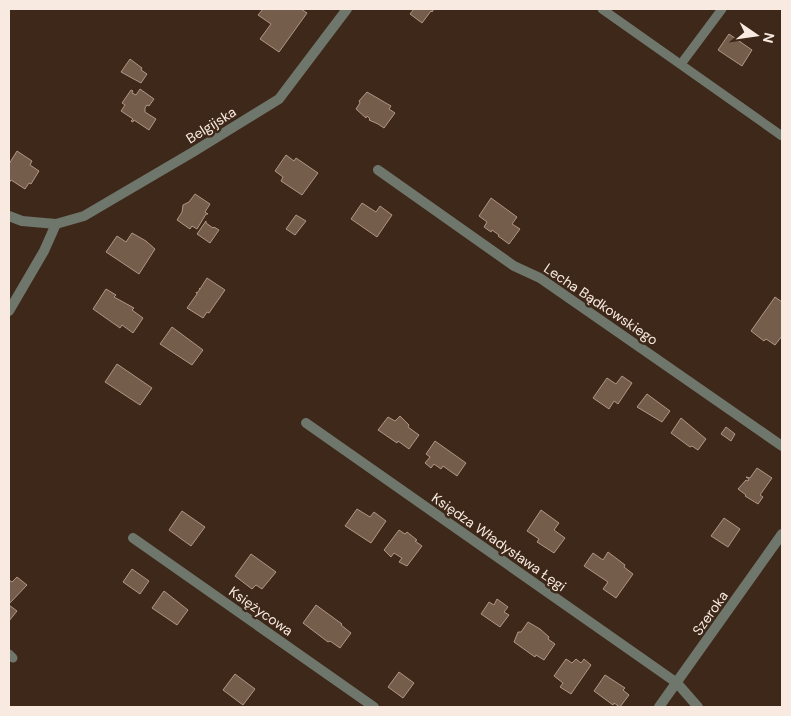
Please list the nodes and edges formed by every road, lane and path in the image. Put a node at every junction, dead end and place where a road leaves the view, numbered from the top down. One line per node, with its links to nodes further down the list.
1 (348, 9): 8 (street, Belgijska)
2 (602, 9): 4 (lane)
3 (722, 9): 4 (lane)
4 (681, 64): 5 (lane)
5 (782, 136)
6 (378, 170): 11 (street, Lecha Bądkowskiego)
7 (9, 216): 8 (street, Belgijska)
8 (56, 224): 9 (street)
9 (9, 311)
10 (306, 423): 14 (street, Księdza Władysława Łęgi)
11 (782, 446)
12 (782, 534): 14 (street, Szeroka)
13 (133, 538): 15 (street, Księżycowa)
14 (677, 683): 16 (street, Szeroka); 17 (street, Księdza Władysława Łęgi)
15 (374, 707)
16 (659, 707)
17 (698, 707)

